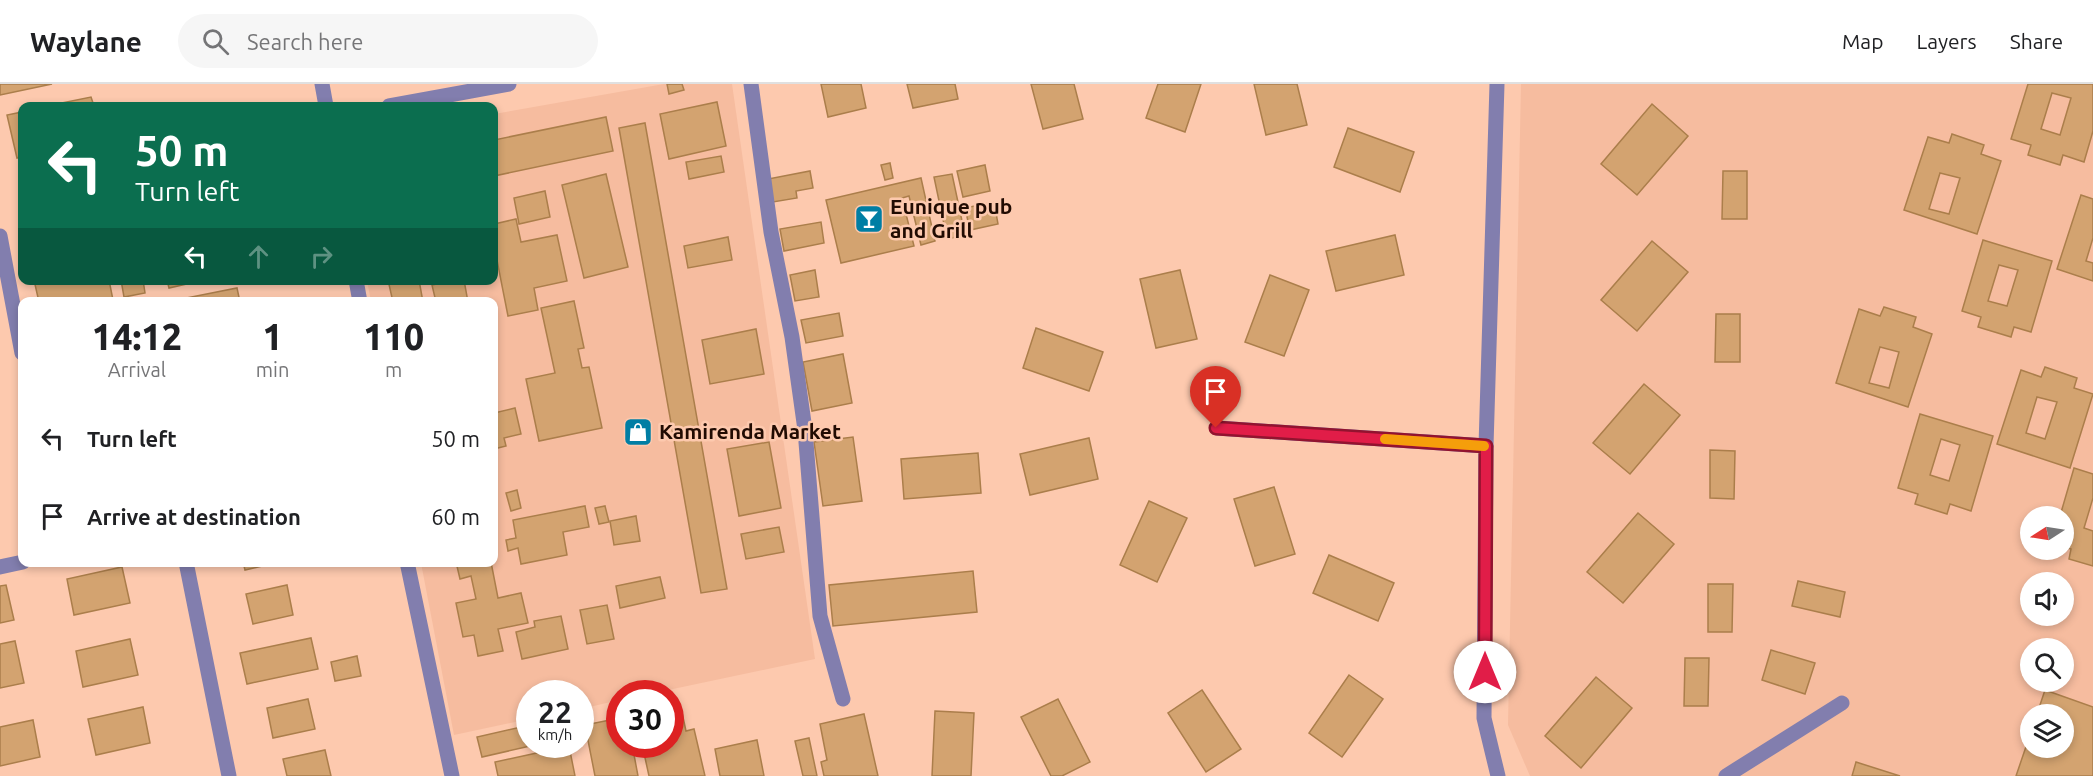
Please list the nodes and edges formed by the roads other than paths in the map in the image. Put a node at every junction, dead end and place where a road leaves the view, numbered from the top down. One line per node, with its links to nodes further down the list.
1 (321, 84): 5 (street)
2 (509, 84): 6 (street)
3 (751, 84): 15 (street)
4 (1497, 84): 10 (street)
5 (325, 102)
6 (410, 102)
7 (0, 236): 8 (street)
8 (18, 332)
9 (1216, 428): 10 (street)
10 (1486, 446): 19 (street)
11 (18, 563): 12 (street)
12 (0, 567)
13 (187, 567): 17 (street)
14 (408, 567): 18 (street)
15 (843, 699)
16 (1842, 703): 20 (street)
17 (230, 776)
18 (452, 776)
19 (1498, 776)
20 (1726, 776)

